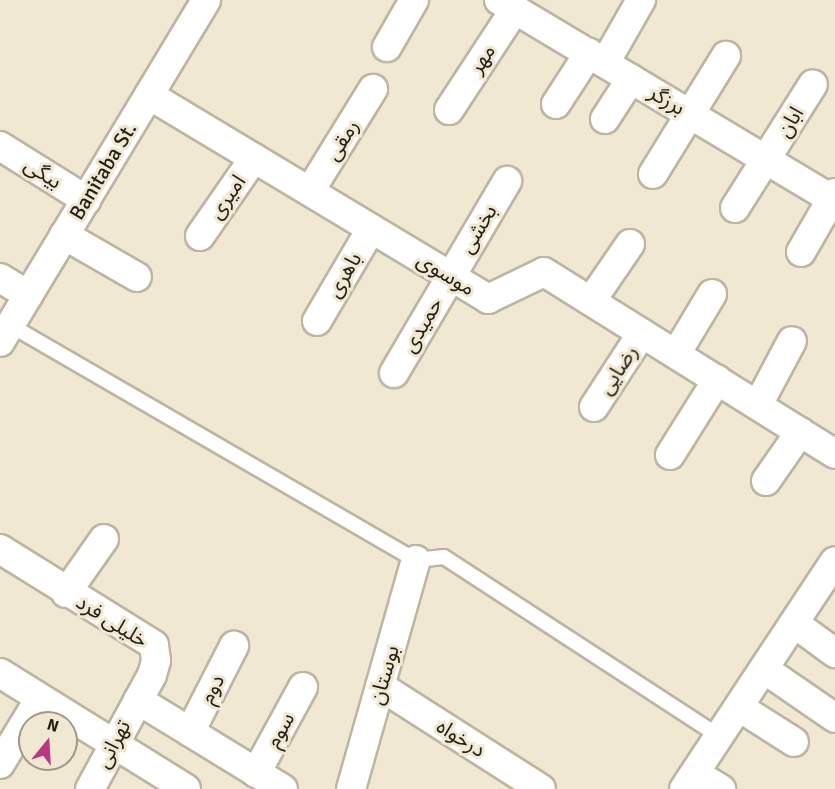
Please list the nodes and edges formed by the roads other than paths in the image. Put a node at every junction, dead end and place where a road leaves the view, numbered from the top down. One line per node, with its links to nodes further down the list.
1 (206, 0): 11 (street, Banitaba St.)
2 (414, 0): 5 (street)
3 (641, 0): 7 (street)
4 (507, 4): 7 (street, برزگر); 13 (street, مهر)
5 (387, 47)
6 (726, 56): 14 (street)
7 (597, 58): 8 (street, برزگر); 12 (street)
8 (631, 79): 14 (street, برزگر); 15 (street)
9 (813, 84): 18 (street, ابان)
10 (373, 88): 21 (street, رمقی)
11 (149, 95): 17 (street, موسوی); 23 (street, Banitaba St.)
12 (556, 104)
13 (449, 110)
14 (689, 114): 18 (street, برزگر); 19 (street)
15 (605, 119)
16 (0, 146): 23 (street, بیگی)
17 (254, 158): 21 (street, موسوی); 27 (street, امیری)
18 (767, 160): 22 (street, برزگر); 24 (street, ابان)
19 (653, 174)
20 (507, 181): 31 (street, بخشی)
21 (310, 191): 25 (street, موسوی)
22 (834, 197): 29 (street)
23 (86, 200): 26 (street, Banitaba St.)
24 (735, 208)
25 (371, 229): 31 (street, موسوی); 36 (street, باهری)
26 (64, 235): 30 (street); 34 (street, Banitaba St.)
27 (200, 236)
28 (630, 244): 35 (street)
29 (801, 252)
30 (137, 277)
31 (450, 277): 35 (street, موسوی); 41 (street, حمیدی)
32 (0, 278): 34 (street)
33 (712, 294): 40 (street)
34 (28, 296): 38 (street, Banitaba St.)
35 (591, 301): 37 (street, موسوی)
36 (317, 321)
37 (642, 333): 40 (street, موسوی); 44 (street, رضایی)
38 (5, 334): 51 (lane)
39 (792, 341): 43 (street)
40 (676, 354): 42 (street, موسوی)
41 (394, 373)
42 (717, 380): 43 (street, موسوی); 47 (street)
43 (759, 404): 45 (street, موسوی)
44 (594, 407)
45 (800, 432): 46 (street, موسوی); 48 (street)
46 (835, 454)
47 (670, 455)
48 (766, 481)
49 (104, 538): 53 (street)
50 (0, 549): 53 (street, خلیلی فرد)
51 (416, 560): 59 (street, بوستان); 66 (lane)
52 (831, 574): 54 (street)
53 (66, 593): 62 (street, خلیلی فرد)
54 (794, 623): 56 (street); 57 (street)
55 (234, 646): 65 (street, دوم)
56 (835, 653)
57 (764, 669): 63 (street); 64 (street)
58 (0, 673): 61 (street)
59 (380, 686): 75 (street, بوستان); 76 (street, درخواه)
60 (303, 687): 70 (street, سوم)
61 (39, 698): 67 (street); 69 (street)
62 (138, 700): 65 (street); 67 (street, تهرانی)
63 (739, 707): 66 (street); 68 (street)
64 (835, 718)
65 (190, 732): 70 (street)
66 (720, 737): 71 (street)
67 (113, 742): 72 (street, تهرانی); 73 (street)
68 (794, 742)
69 (0, 764)
70 (256, 773): 74 (street)
71 (690, 781): 77 (street)
72 (90, 789)
73 (186, 789)
74 (283, 789)
75 (351, 789)
76 (542, 789)
77 (721, 789)

